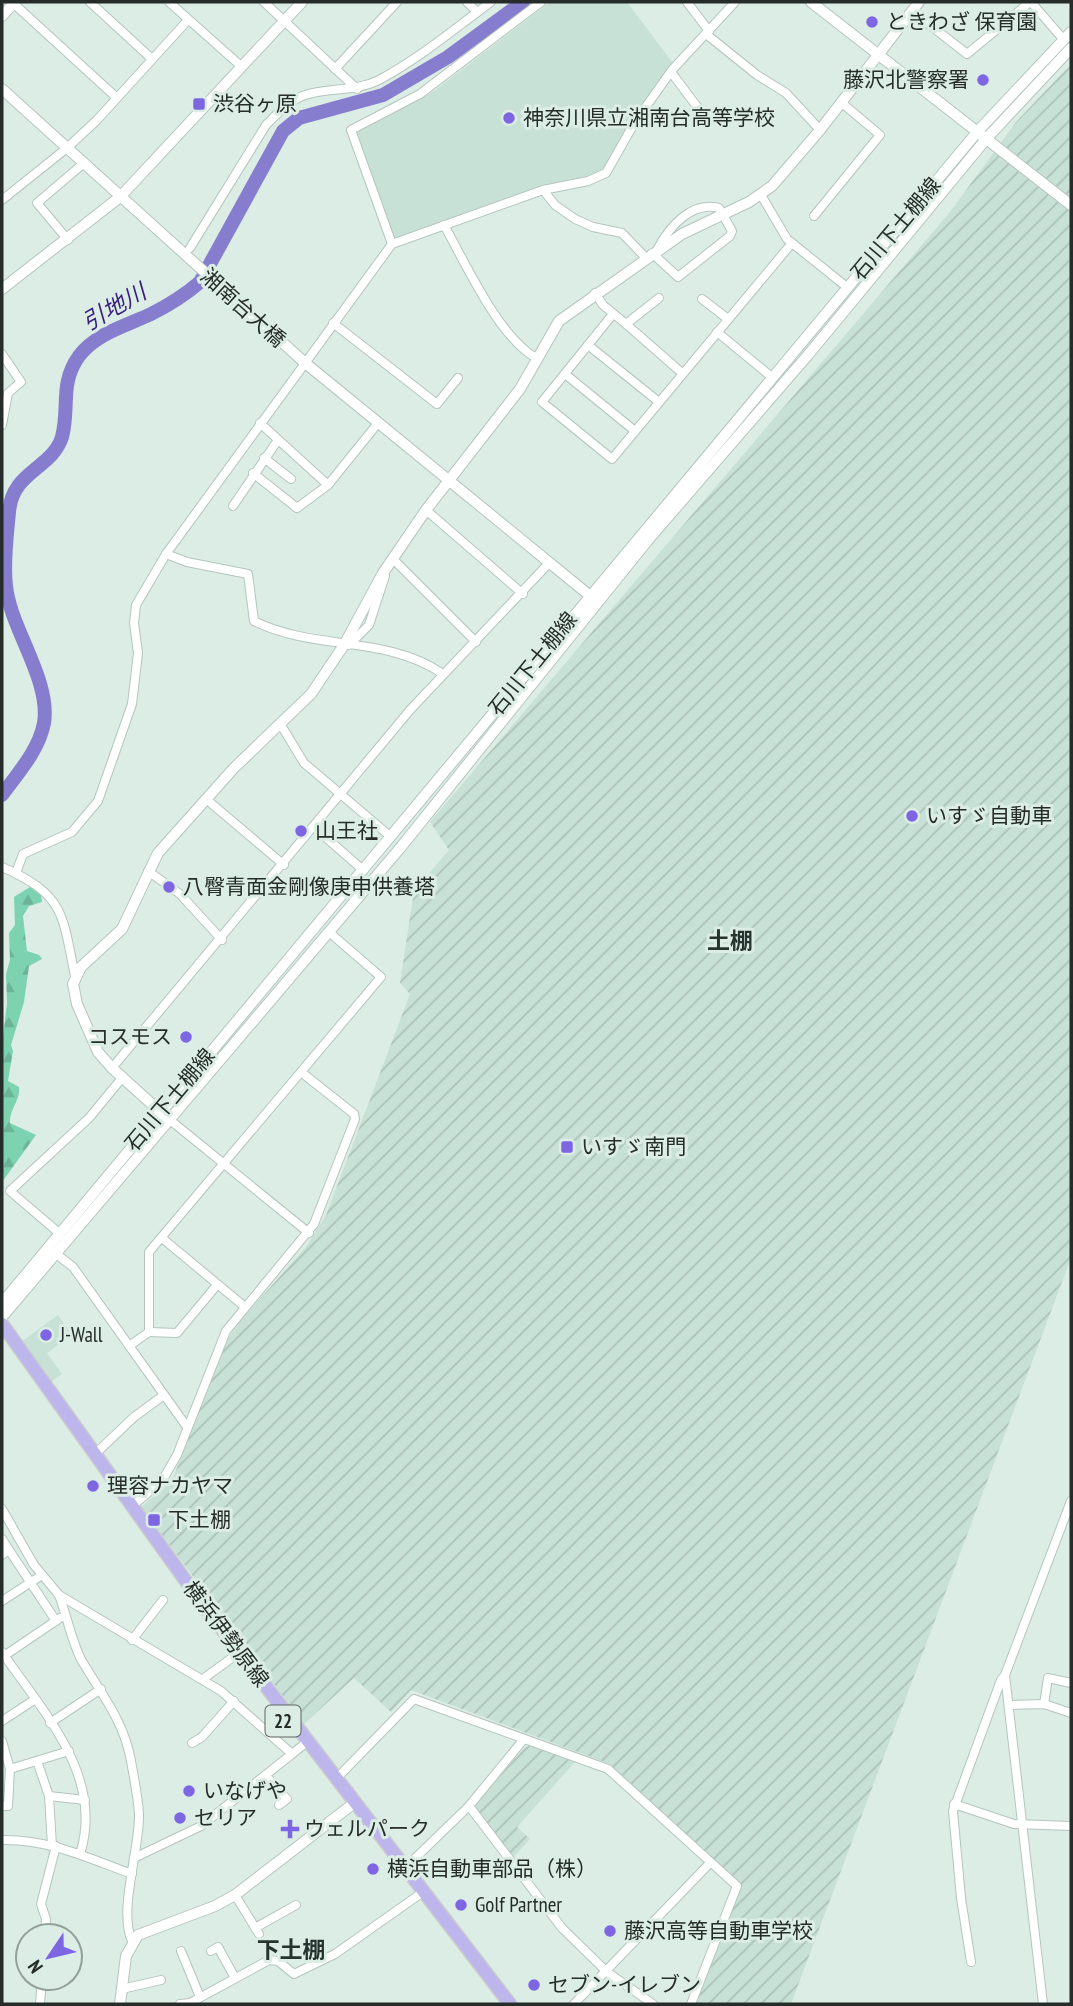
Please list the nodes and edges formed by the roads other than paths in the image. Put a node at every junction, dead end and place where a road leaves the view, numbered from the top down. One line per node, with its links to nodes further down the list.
1 (13, 2): 17 (street); 30 (street)
2 (90, 2): 24 (street)
3 (169, 2): 18 (street)
4 (264, 2): 19 (street)
5 (302, 2): 19 (street)
6 (397, 2): 26 (street)
7 (467, 2): 16 (street)
8 (491, 2): 16 (street)
9 (541, 2): 49 (street)
10 (687, 2): 20 (street)
11 (735, 2): 20 (street)
12 (811, 2): 23 (street)
13 (919, 2): 15 (street)
14 (1030, 2): 15 (street); 21 (street)
15 (912, 11): 23 (street)
16 (478, 12): 29 (street)
17 (2, 16)
18 (188, 20): 24 (street); 25 (street)
19 (284, 21): 25 (street); 26 (street)
20 (707, 32): 27 (street); 33 (street)
21 (1067, 36): 34 (street, 石川下土棚線)
22 (1071, 48): 35 (street, 石川下土棚線)
23 (880, 56): 31 (street); 34 (street)
24 (152, 59): 30 (street)
25 (242, 67): 42 (street)
26 (335, 69): 29 (street)
27 (671, 72): 32 (street); 39 (street)
28 (2, 89): 36 (street, 湘南台大橋)
29 (357, 89): 50 (street)
30 (117, 98): 36 (street)
31 (842, 103): 33 (street); 45 (street)
32 (707, 120)
33 (820, 130): 40 (street)
34 (978, 131): 35 (street); 52 (street, 石川下土棚線)
35 (987, 138): 43 (street); 87 (street, 石川下土棚線)
36 (67, 148): 37 (street, 湘南台大橋); 41 (street)
37 (83, 163): 42 (street, 湘南台大橋); 47 (street)
38 (2, 188): 41 (street)
39 (543, 190): 46 (street); 51 (street)
40 (761, 195): 44 (street); 48 (street)
41 (5, 197)
42 (120, 197): 47 (street); 50 (street, 湘南台大橋)
43 (1071, 205)
44 (723, 213): 51 (street); 51 (street); 51 (street)
45 (814, 216)
46 (444, 225): 49 (street); 64 (street)
47 (68, 240): 53 (street)
48 (792, 243): 52 (street); 58 (street)
49 (392, 244): 59 (street)
50 (186, 251): 65 (street, 湘南台大橋)
51 (652, 254): 54 (street)
52 (848, 288): 69 (street, 石川下土棚線)
53 (2, 289)
54 (595, 293): 57 (street); 64 (street)
55 (659, 298): 60 (street)
56 (702, 299): 58 (street)
57 (613, 314): 60 (street); 62 (street)
58 (728, 319): 61 (street)
59 (334, 323): 65 (street); 68 (street)
60 (625, 324): 67 (street)
61 (717, 332): 67 (street); 69 (street)
62 (588, 345): 66 (street); 70 (street)
63 (2, 354): 73 (street)
64 (536, 358): 79 (street)
65 (304, 362): 71 (street); 72 (street, 湘南台大橋)
66 (565, 373): 74 (street); 74 (street)
67 (682, 373): 70 (street)
68 (458, 378)
69 (773, 378): 87 (street, 石川下土棚線)
70 (659, 402): 74 (street)
71 (260, 423): 75 (street); 83 (street)
72 (378, 423): 79 (street, 湘南台大橋); 80 (street)
73 (2, 425)
74 (635, 430)
75 (278, 440): 76 (street); 80 (street)
76 (264, 458): 77 (street); 78 (street)
77 (253, 474): 80 (street); 81 (street)
78 (291, 479)
79 (449, 480): 82 (street); 84 (street, 湘南台大橋)
80 (328, 485)
81 (233, 506)
82 (426, 510): 85 (street); 86 (street)
83 (166, 554): 89 (street); 101 (street)
84 (550, 562): 86 (street); 87 (street, 湘南台大橋)
85 (391, 563): 88 (street); 89 (street)
86 (523, 594): 88 (street)
87 (593, 598): 95 (street, 石川下土棚線); 96 (street, 石川下土棚線)
88 (476, 642): 90 (street)
89 (347, 645): 90 (street); 91 (street)
90 (443, 674): 92 (street)
91 (281, 725): 92 (street); 93 (street)
92 (341, 796): 94 (street); 95 (street)
93 (205, 799): 97 (street); 100 (street)
94 (315, 828): 97 (street); 99 (street)
95 (391, 837): 96 (street); 99 (street, 石川下土棚線)
96 (401, 847): 102 (street, 石川下土棚線)
97 (284, 865): 103 (street)
98 (2, 867): 101 (street)
99 (363, 870): 108 (street, 石川下土棚線)
100 (148, 871): 103 (street); 104 (street)
101 (16, 873): 104 (street)
102 (329, 932): 106 (street); 109 (street, 石川下土棚線)
103 (222, 940): 105 (street)
104 (75, 976): 105 (street)
105 (112, 1068): 107 (street)
106 (302, 1072): 110 (street); 112 (street)
107 (122, 1078): 108 (street); 111 (street)
108 (160, 1112): 109 (street); 111 (street, 石川下土棚線)
109 (170, 1120): 110 (street); 114 (street, 石川下土棚線)
110 (225, 1164): 112 (street); 113 (street)
111 (59, 1233): 116 (street, 石川下土棚線)
112 (309, 1233): 117 (street)
113 (162, 1238): 115 (street); 120 (street)
114 (55, 1252): 118 (street, 石川下土棚線); 122 (street)
115 (217, 1285): 117 (street); 120 (street)
116 (2, 1303)
117 (245, 1307): 124 (street)
118 (2, 1317)
119 (2, 1324): 125 (main road, 横浜伊勢原線 / 22)
120 (149, 1332): 122 (street)
121 (2, 1337): 140 (main road, 横浜伊勢原線 / 22)
122 (129, 1346): 123 (street)
123 (164, 1395): 124 (street); 125 (street)
124 (187, 1427): 127 (street)
125 (94, 1455): 127 (main road, 横浜伊勢原線 / 22)
126 (1071, 1501): 141 (street)
127 (131, 1507): 160 (main road, 横浜伊勢原線 / 22)
128 (2, 1509): 131 (street)
129 (2, 1539): 130 (street)
130 (5, 1553): 132 (street)
131 (42, 1575): 132 (street); 133 (street)
132 (30, 1581): 135 (street); 137 (street)
133 (59, 1595): 136 (street); 138 (street)
134 (163, 1600): 138 (street)
135 (2, 1601)
136 (66, 1614): 137 (street); 144 (street)
137 (56, 1621): 139 (street)
138 (132, 1640): 142 (street)
139 (3, 1654): 145 (street)
140 (233, 1657): 142 (street); 155 (main road, 横浜伊勢原線 / 22)
141 (1005, 1675): 148 (street); 163 (street)
142 (203, 1679): 146 (street)
143 (1071, 1683): 147 (street)
144 (101, 1689): 151 (street); 173 (street)
145 (34, 1700): 150 (street); 151 (street)
146 (234, 1701): 154 (street); 155 (street)
147 (1044, 1704): 148 (street); 149 (street)
148 (1009, 1705): 168 (street)
149 (1071, 1713)
150 (2, 1721)
151 (50, 1723): 156 (street)
152 (524, 1739): 160 (street); 166 (street); 174 (street)
153 (2, 1741): 158 (street)
154 (192, 1743)
155 (297, 1750): 159 (street); 167 (main road, 横浜伊勢原線 / 22)
156 (69, 1751): 157 (street); 162 (street)
157 (37, 1760): 158 (street); 161 (street)
158 (10, 1769): 165 (street)
159 (266, 1776): 164 (street); 173 (street)
160 (336, 1779): 175 (main road, 横浜伊勢原線 / 22)
161 (49, 1796): 162 (street); 171 (street)
162 (85, 1800): 172 (street)
163 (954, 1804): 168 (street); 184 (street)
164 (279, 1805)
165 (2, 1806)
166 (468, 1806): 175 (street); 185 (street)
167 (349, 1807): 177 (main road, 横浜伊勢原線 / 22); 178 (street)
168 (1024, 1825): 169 (street); 197 (street)
169 (1071, 1826)
170 (2, 1840): 171 (street)
171 (54, 1846): 172 (street); 180 (street)
172 (80, 1854): 176 (street)
173 (134, 1858): 176 (street)
174 (710, 1863): 185 (street); 196 (street)
175 (405, 1868): 177 (main road, 横浜伊勢原線 / 22)
176 (132, 1874): 181 (street)
177 (421, 1894): 186 (street); 192 (main road, 横浜伊勢原線 / 22); 193 (main road, 横浜伊勢原線 / 22)
178 (235, 1895): 179 (street); 181 (street)
179 (296, 1905)
180 (46, 1922)
181 (132, 1941): 188 (street)
182 (218, 1947): 186 (street)
183 (181, 1951): 189 (street)
184 (971, 1962)
185 (607, 1972): 194 (street); 195 (street)
186 (235, 1978): 189 (street)
187 (160, 1980): 188 (street)
188 (122, 1989): 190 (street)
189 (200, 1997): 191 (street)
190 (120, 2004)
191 (180, 2004)
192 (502, 2004)
193 (510, 2004)
194 (574, 2004)
195 (653, 2004)
196 (691, 2004)
197 (1043, 2004)

